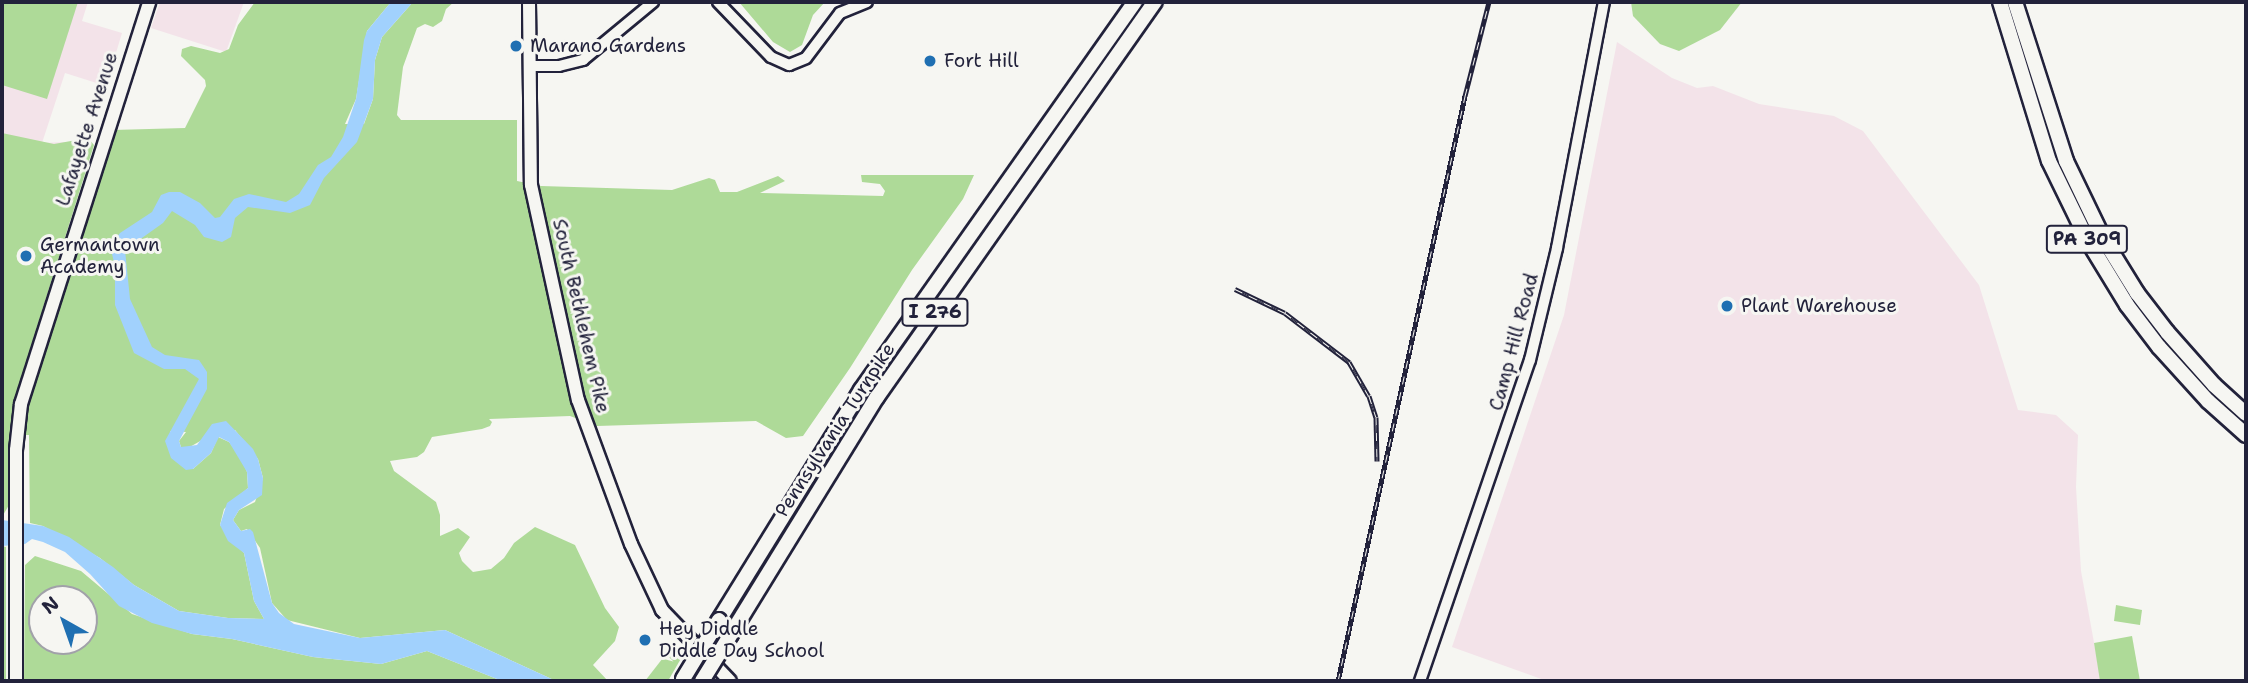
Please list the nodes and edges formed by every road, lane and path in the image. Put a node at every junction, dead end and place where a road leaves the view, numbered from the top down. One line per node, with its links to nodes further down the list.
1 (149, 2): 15 (main road, Lafayette Avenue)
2 (529, 2): 11 (main road, South Bethlehem Pike)
3 (653, 2): 11 (street)
4 (719, 2): 5 (street)
5 (867, 2)
6 (1135, 2): 14 (highway, Pennsylvania Turnpike / I 276, bridge)
7 (1155, 2): 16 (highway, Pennsylvania Turnpike / I 276, bridge)
8 (1604, 2): 18 (street, Camp Hill Road)
9 (2000, 2): 13 (highway, PA 309)
10 (2015, 2): 12 (highway, PA 309)
11 (529, 66): 17 (main road, South Bethlehem Pike)
12 (2246, 414)
13 (2246, 435)
14 (683, 680)
15 (16, 681)
16 (702, 681)
17 (730, 681)
18 (1420, 681)

